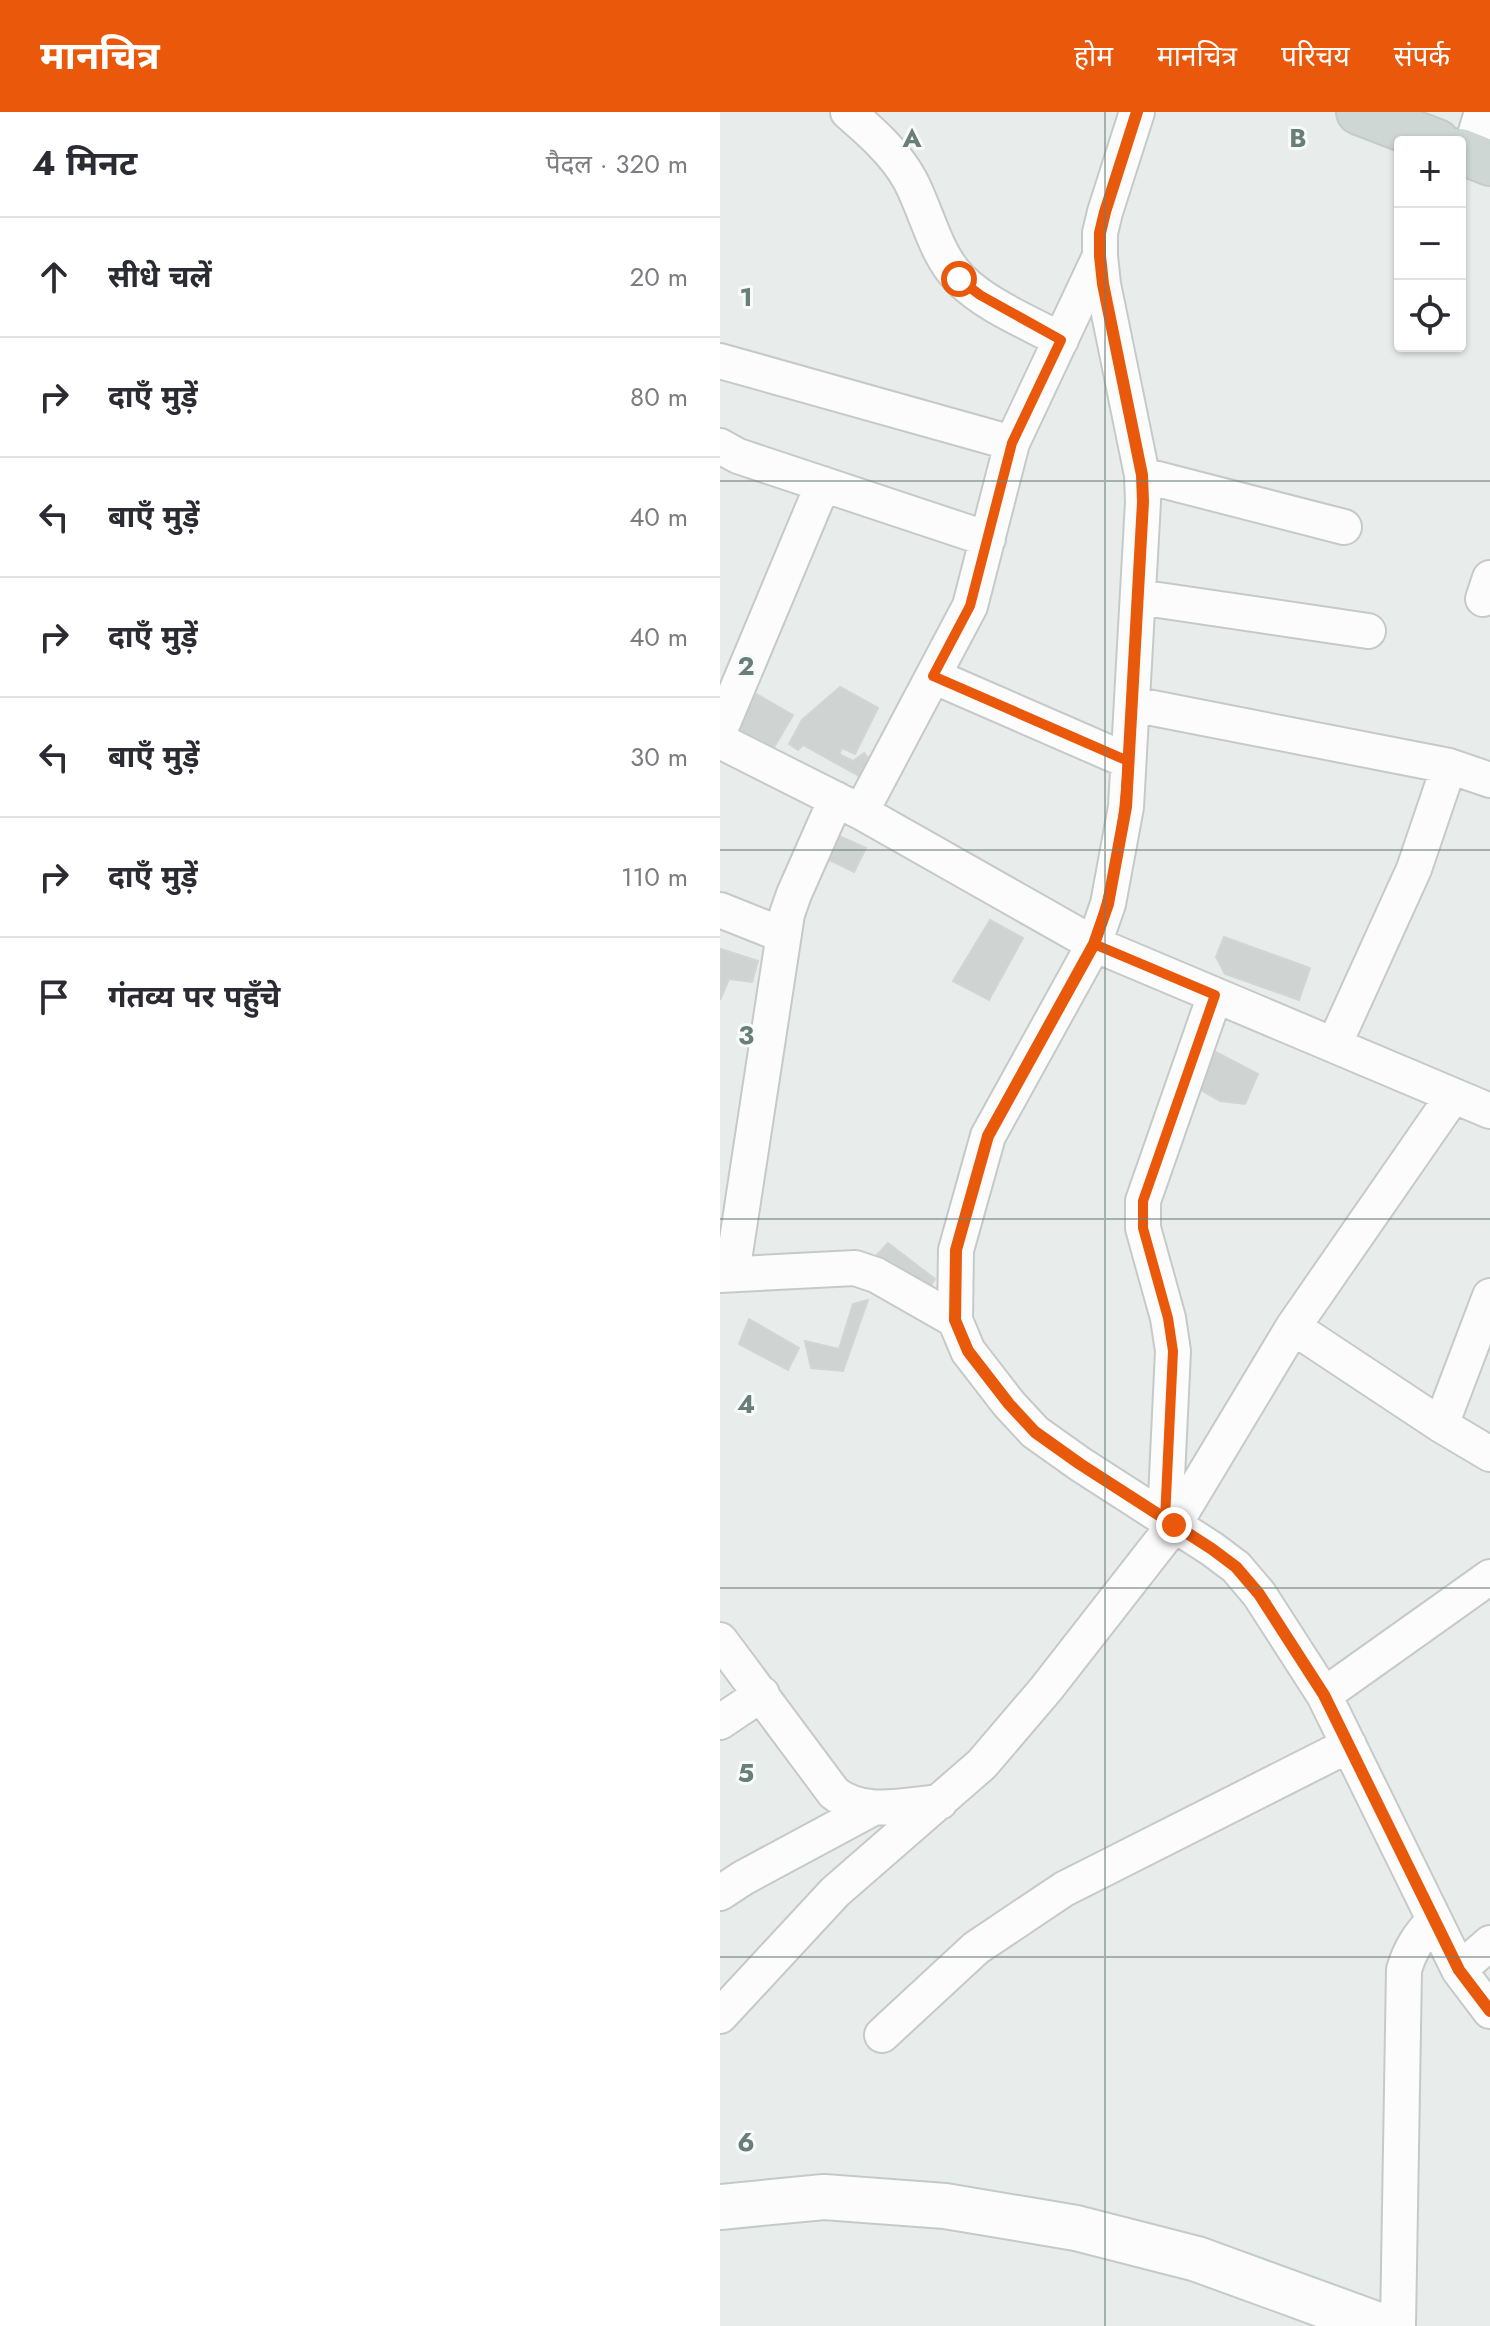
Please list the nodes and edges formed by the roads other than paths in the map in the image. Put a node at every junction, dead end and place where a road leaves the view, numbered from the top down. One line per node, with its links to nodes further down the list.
1 (848, 112): 8 (street)
2 (1137, 112): 7 (street)
3 (1359, 112): 5 (main road)
4 (1482, 112): 6 (street)
5 (1420, 136)
6 (1466, 148)
7 (1100, 256): 8 (street); 12 (street)
8 (1061, 340): 10 (street)
9 (720, 361): 10 (street)
10 (1012, 443): 15 (street)
11 (720, 446): 13 (street)
12 (1142, 475): 14 (street); 16 (street)
13 (823, 484): 15 (street); 20 (street)
14 (1344, 527)
15 (988, 539): 18 (street)
16 (1138, 597): 17 (street); 19 (street)
17 (1368, 631)
18 (933, 676): 22 (street); 25 (street)
19 (1132, 704): 22 (street); 23 (street)
20 (720, 730)
21 (720, 741): 25 (street)
22 (1128, 761): 28 (street)
23 (1449, 766): 24 (street); 30 (street)
24 (1490, 780)
25 (849, 805): 27 (street); 28 (street)
26 (720, 910): 27 (street)
27 (783, 935): 33 (street)
28 (1094, 944): 29 (street); 35 (street)
29 (1215, 995): 30 (street); 39 (street)
30 (1334, 1045): 31 (street)
31 (1453, 1096): 32 (street); 36 (street)
32 (1490, 1111)
33 (726, 1274): 35 (street)
34 (1490, 1296): 37 (street)
35 (955, 1320): 39 (street)
36 (1293, 1327): 37 (street); 39 (street)
37 (1441, 1425): 38 (street)
38 (1490, 1454)
39 (1169, 1522): 43 (street); 45 (street)
40 (1490, 1577): 43 (street)
41 (720, 1640): 42 (street)
42 (762, 1694): 44 (street); 46 (street)
43 (1335, 1717): 48 (street); 53 (street)
44 (720, 1722)
45 (940, 1802): 46 (street); 52 (street)
46 (873, 1808): 47 (street)
47 (720, 1893)
48 (1434, 1920): 50 (street); 56 (street)
49 (1490, 1943): 50 (street)
50 (1459, 1970): 51 (street)
51 (1490, 2011)
52 (720, 2016)
53 (882, 2035)
54 (720, 2207): 55 (main road)
55 (1381, 2326)
56 (1398, 2326)

